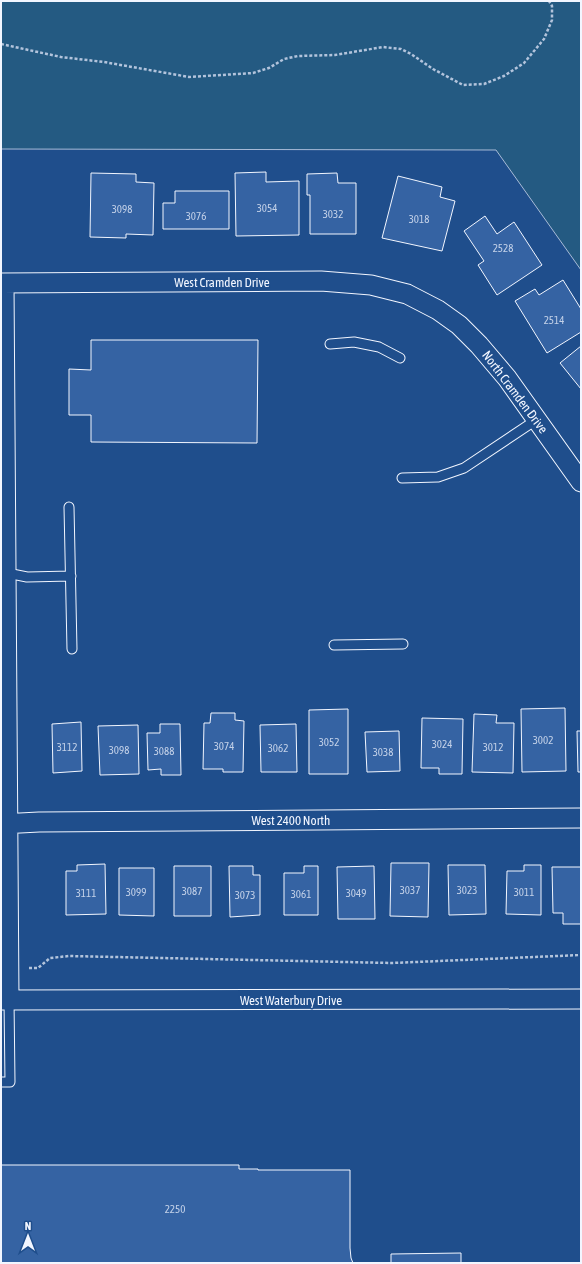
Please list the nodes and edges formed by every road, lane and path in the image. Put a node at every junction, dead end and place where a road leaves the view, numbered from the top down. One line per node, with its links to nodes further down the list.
1 (549, 1): 2 (path)
2 (1, 44)
3 (3, 284): 4 (street, West Cramden Drive); 11 (street)
4 (438, 310): 7 (street, North Cramden Drive)
5 (330, 344): 6 (lane)
6 (400, 358)
7 (536, 420): 8 (lane); 9 (street, North Cramden Drive)
8 (402, 478)
9 (581, 482)
10 (69, 507): 12 (lane)
11 (4, 573): 12 (lane); 17 (street)
12 (71, 576): 15 (lane)
13 (403, 644): 14 (lane)
14 (334, 645)
15 (72, 649)
16 (581, 818): 17 (street, West 2400 North)
17 (5, 824): 21 (street)
18 (581, 955): 19 (path)
19 (38, 968)
20 (581, 999): 21 (street, West Waterbury Drive)
21 (5, 1000): 22 (lane)
22 (1, 1082)

